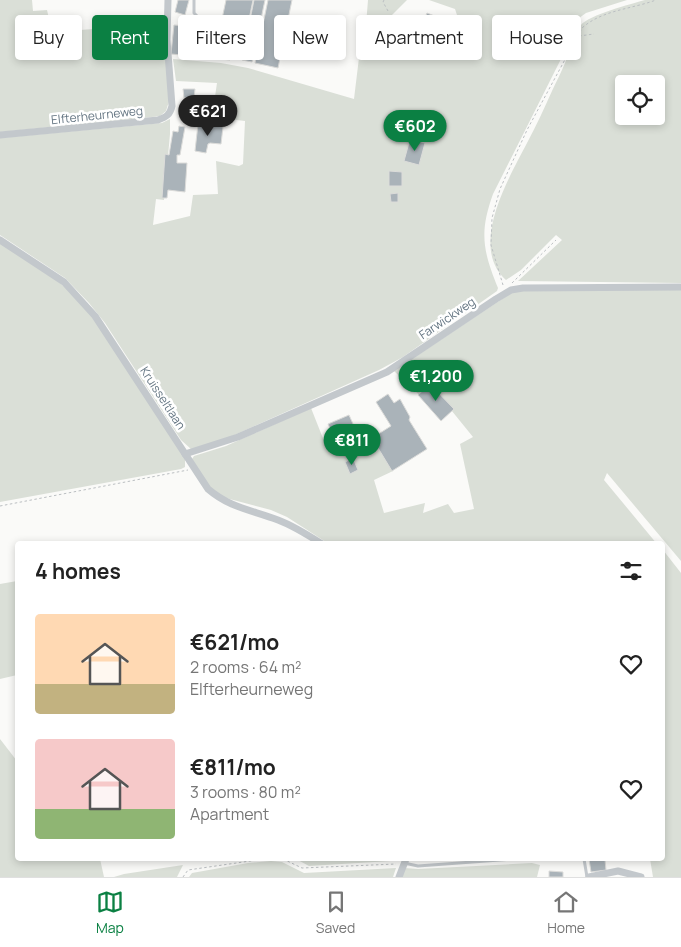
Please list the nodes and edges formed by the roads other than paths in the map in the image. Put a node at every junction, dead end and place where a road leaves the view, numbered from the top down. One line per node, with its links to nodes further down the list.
1 (168, 0): 4 (street, Elfterheurneweg)
2 (194, 0): 3 (lane)
3 (196, 15)
4 (0, 135)
5 (0, 240): 7 (street, Kruisseltlaan)
6 (681, 287): 7 (street, Farwickweg)
7 (185, 454): 8 (street, Kruisseltlaan)
8 (317, 541)
9 (405, 861): 10 (lane); 12 (street)
10 (487, 861)
11 (584, 861): 13 (lane)
12 (399, 877)
13 (588, 877): 14 (street)
14 (642, 877)

